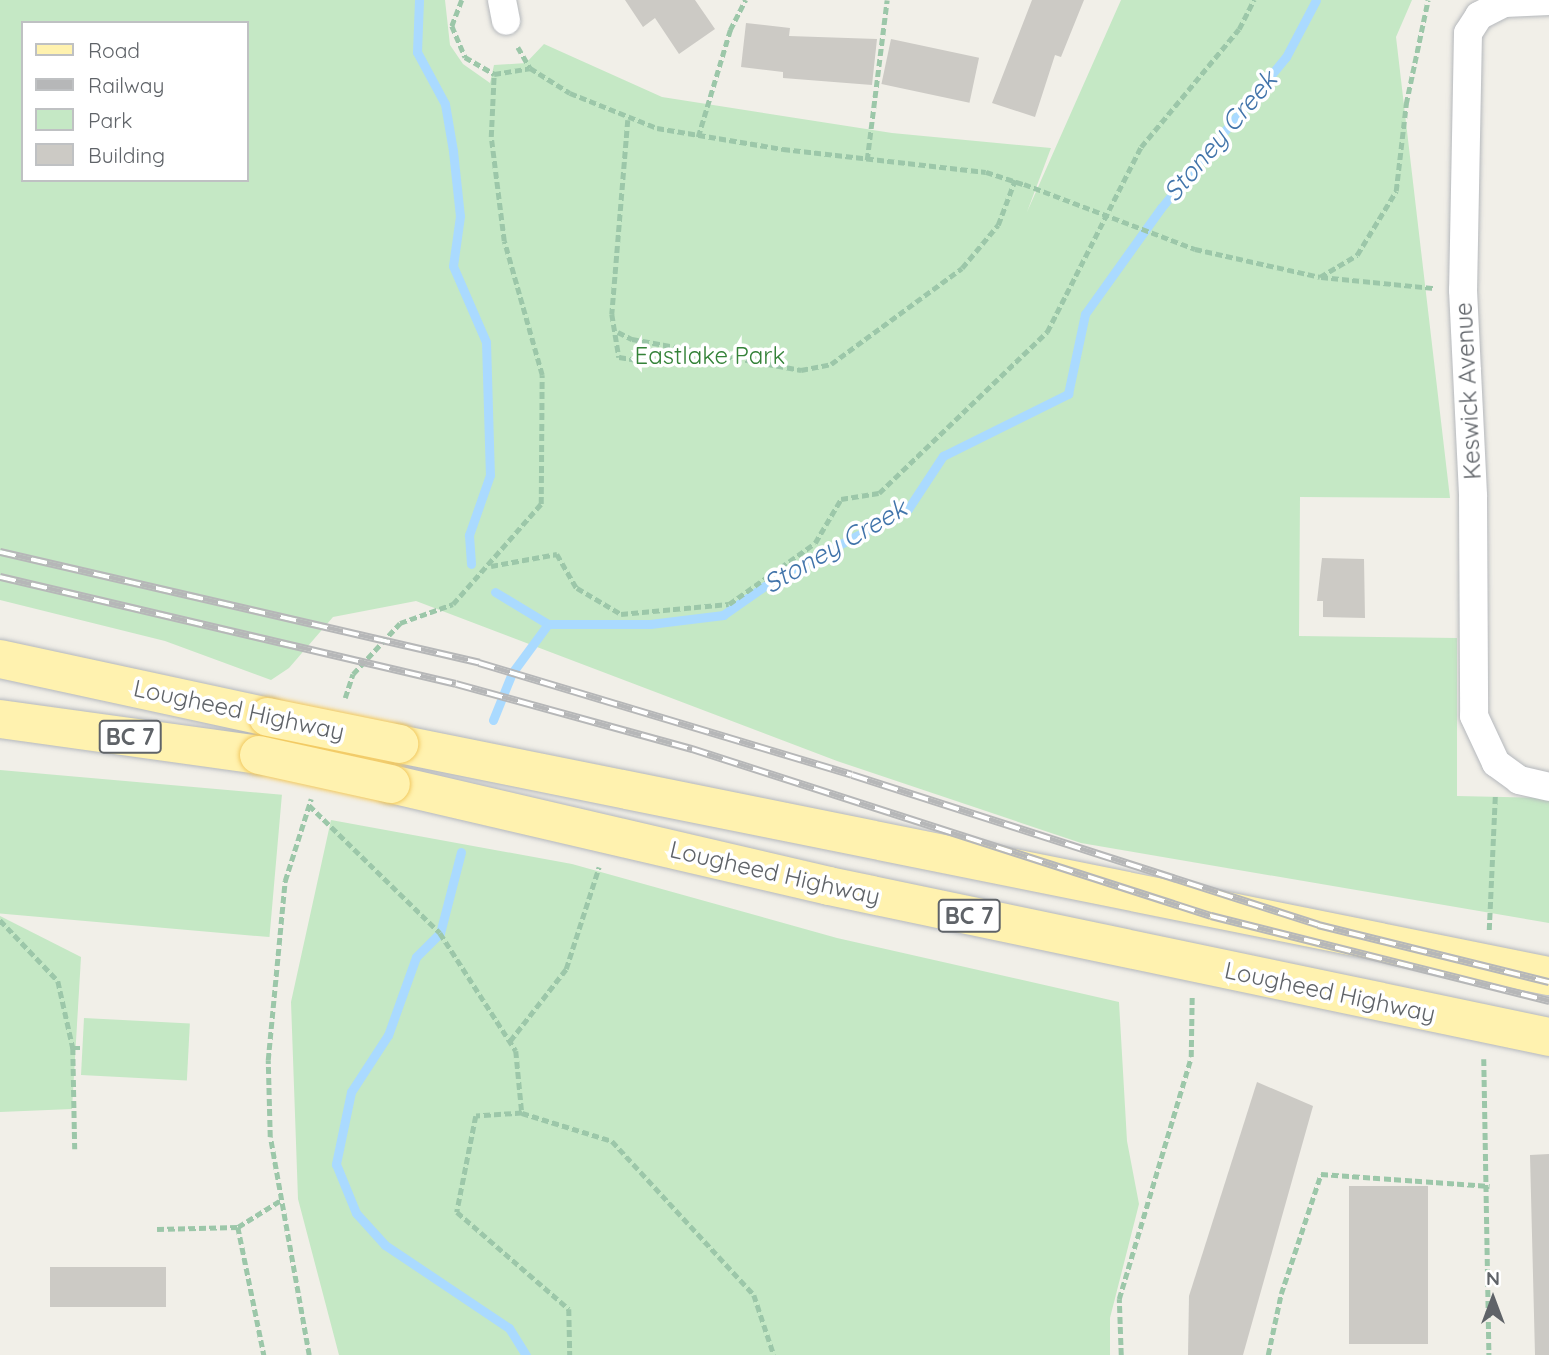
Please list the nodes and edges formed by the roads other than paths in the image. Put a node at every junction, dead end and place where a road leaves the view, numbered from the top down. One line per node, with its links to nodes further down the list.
1 (1549, 1): 4 (street, Keswick Avenue)
2 (0, 659): 5 (main road, Lougheed Highway / BC 7, bridge)
3 (0, 719): 6 (main road, Lougheed Highway / BC 7, bridge)
4 (1549, 786)
5 (1549, 976)
6 (1549, 1037)

